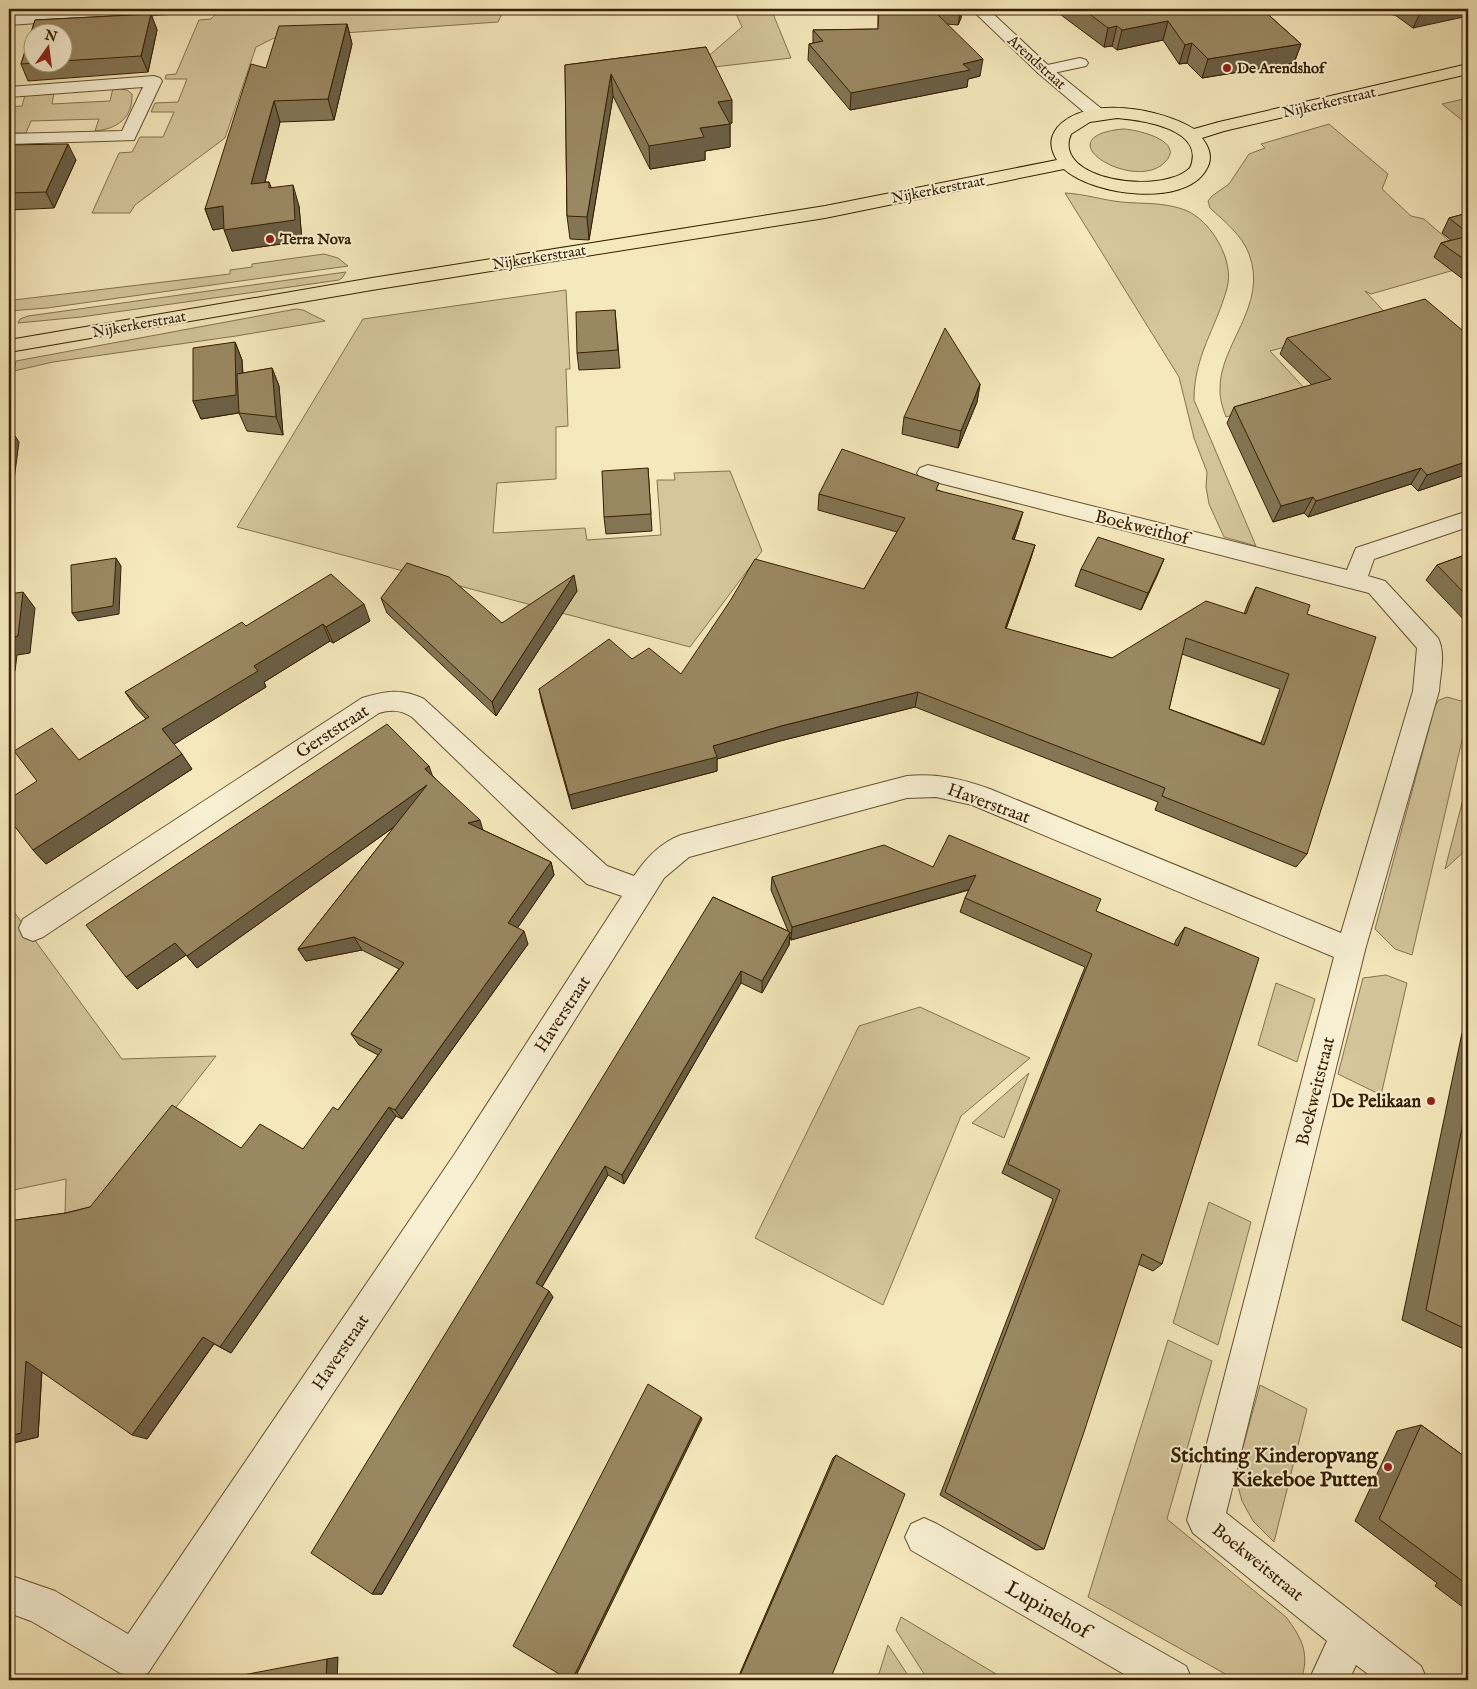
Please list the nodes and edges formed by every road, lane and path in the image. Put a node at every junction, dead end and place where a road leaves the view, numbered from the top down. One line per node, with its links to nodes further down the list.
1 (169, 9): 3 (street)
2 (979, 9): 6 (street, Arendstraat)
3 (9, 20)
4 (1080, 63): 6 (street)
5 (1468, 69): 9 (main road, Nijkerkerstraat)
6 (1044, 70): 8 (street, Arendstraat)
7 (9, 92): 10 (street)
8 (1096, 114): 9 (main road); 11 (main road)
9 (1191, 136): 11 (main road)
10 (9, 140)
11 (1067, 163): 12 (main road, Nijkerkerstraat)
12 (9, 346)
13 (928, 473): 15 (street, Boekweithof)
14 (1468, 519): 15 (street)
15 (1355, 581): 18 (street, Boekweitstraat)
16 (641, 891): 17 (street, Gerststraat); 18 (street, Haverstraat); 22 (street, Haverstraat)
17 (33, 928)
18 (1350, 950): 21 (street, Boekweitstraat)
19 (924, 1537): 23 (street, Lupinehof)
20 (9, 1594): 22 (street, Haverstraat)
21 (1350, 1635): 24 (street); 25 (street, Boekweitstraat)
22 (132, 1669)
23 (1172, 1680)
24 (1329, 1680)
25 (1407, 1680)

